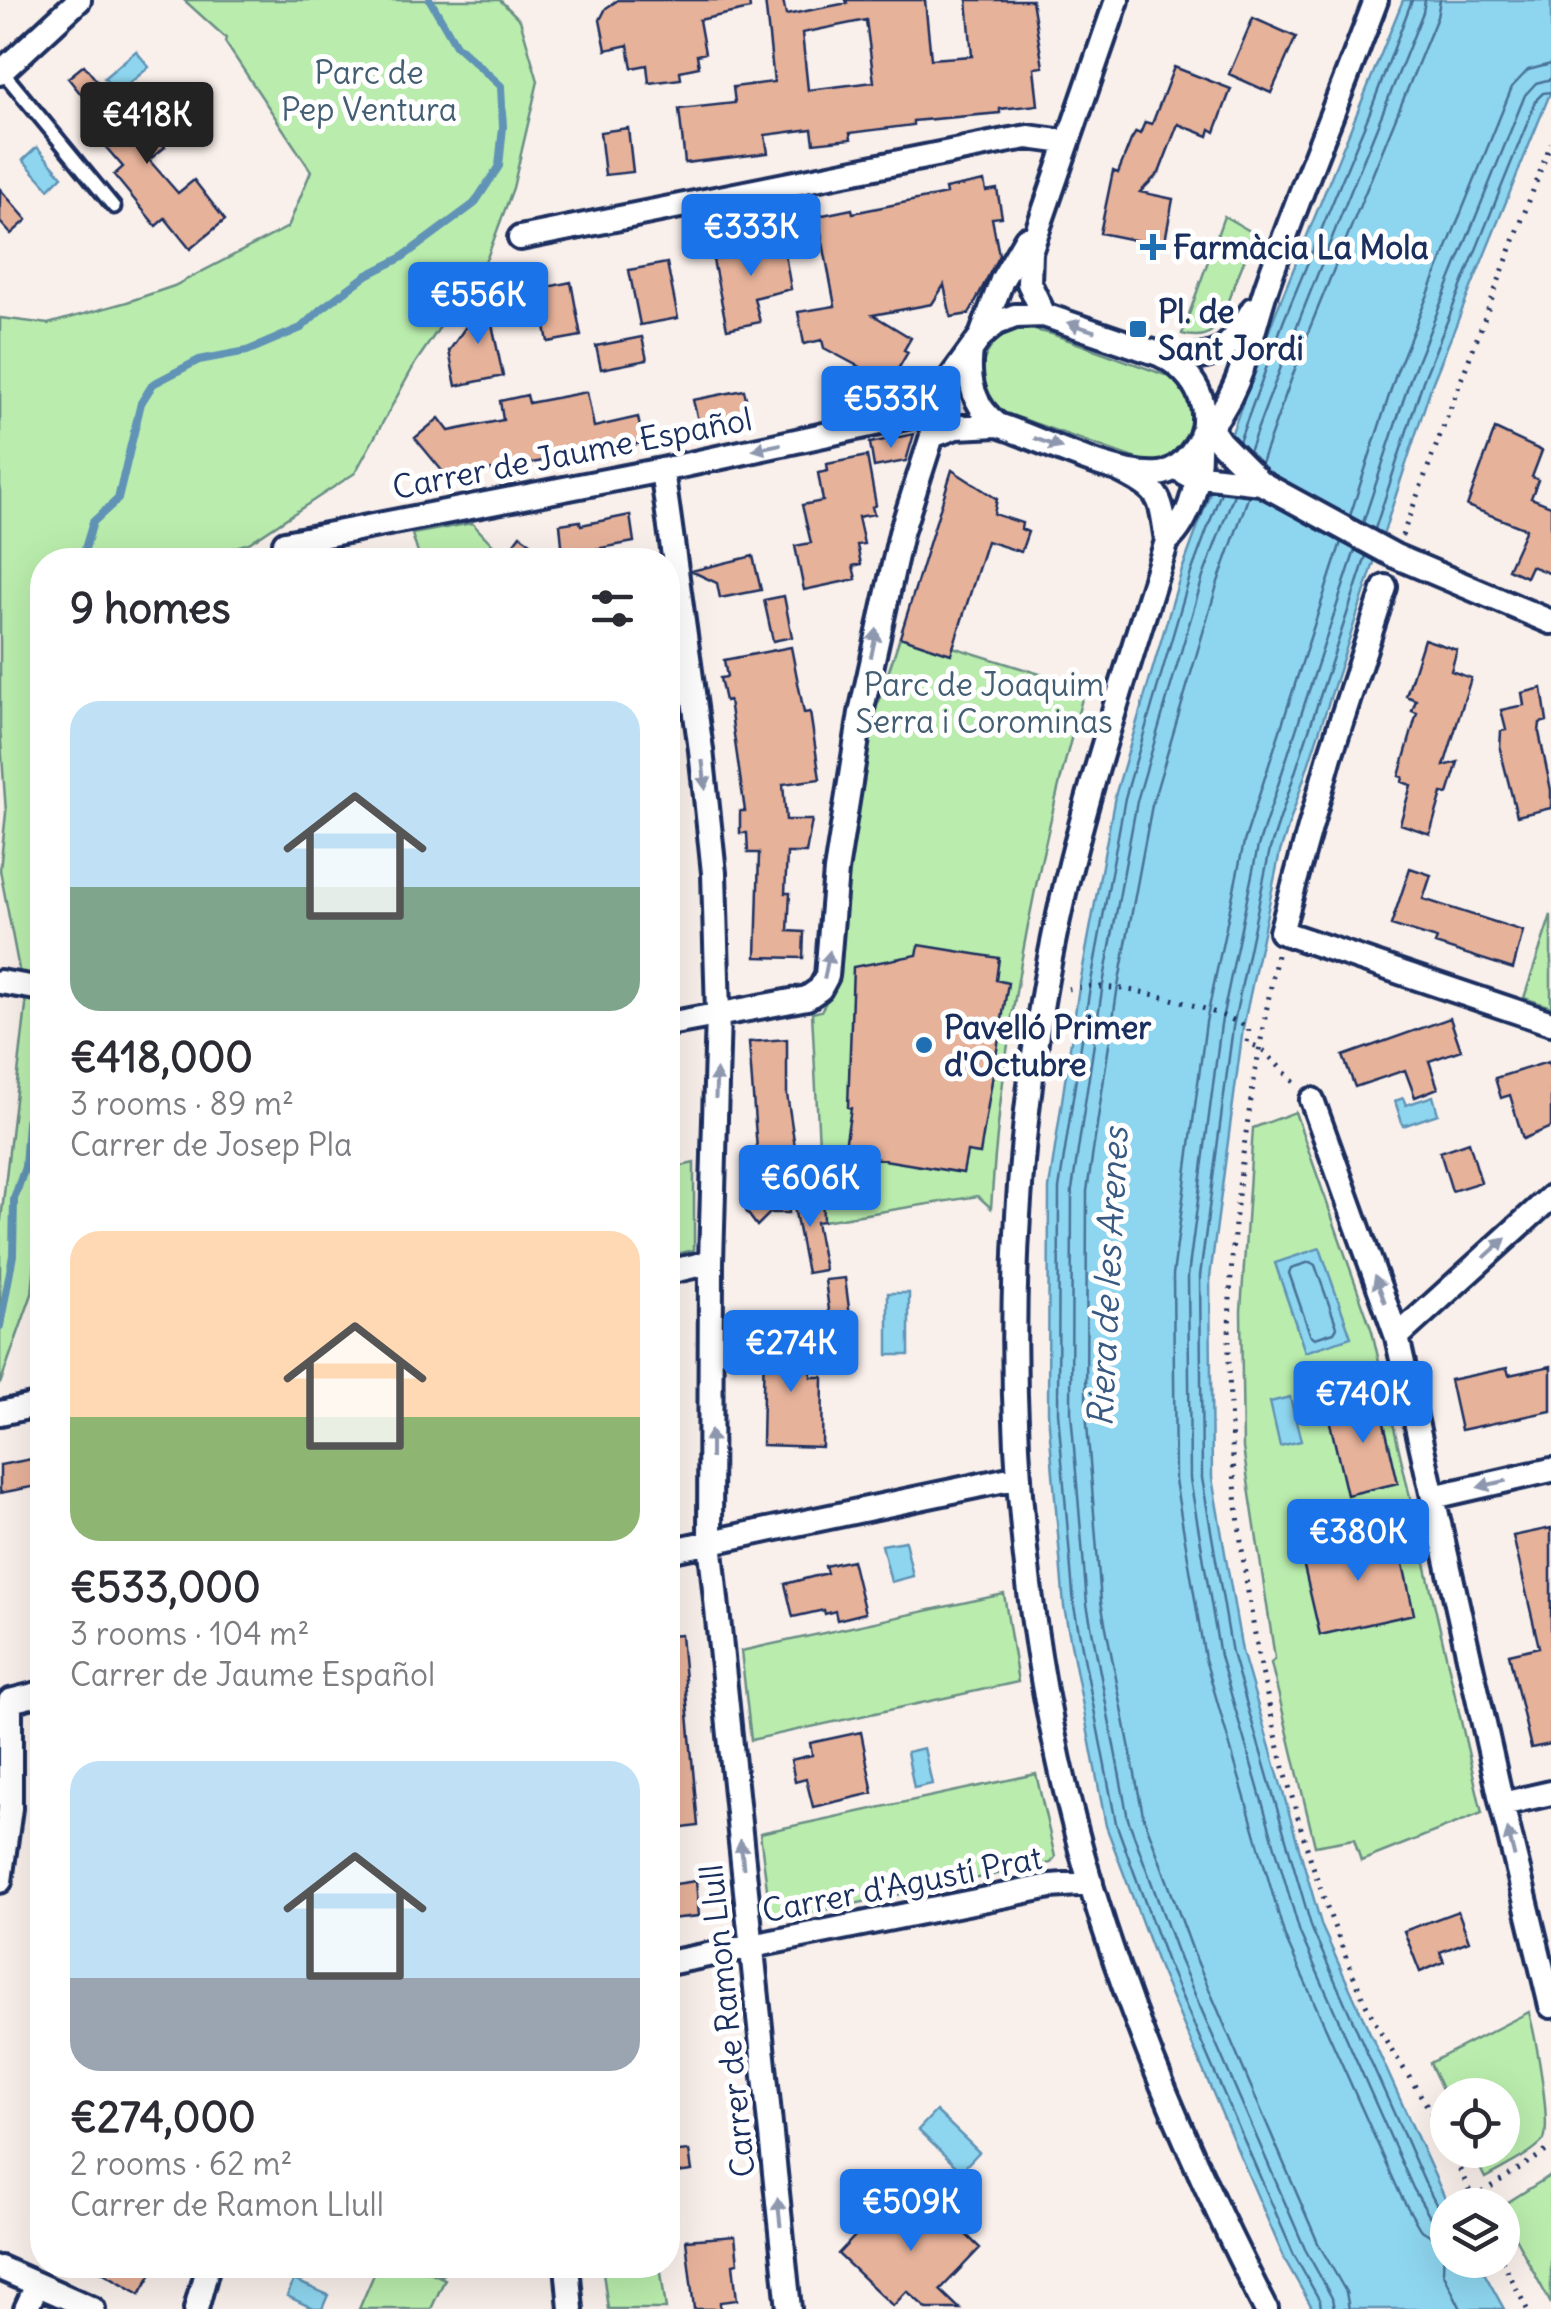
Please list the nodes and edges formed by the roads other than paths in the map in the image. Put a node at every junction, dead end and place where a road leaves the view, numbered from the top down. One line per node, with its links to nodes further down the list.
1 (79, 0): 4 (street)
2 (1117, 0): 5 (street)
3 (1376, 0): 9 (street)
4 (1, 72): 6 (lane)
5 (1065, 142): 7 (street); 8 (street)
6 (114, 207)
7 (1044, 210): 10 (street); 11 (street)
8 (520, 238)
9 (1267, 284): 12 (street); 15 (street)
10 (1044, 315): 11 (street); 12 (street, one-way to 10)
11 (976, 343): 13 (street); 14 (street)
12 (1171, 360): 15 (street)
13 (930, 412): 16 (street); 18 (street, Carrer de Jaume Español, one-way to 18)
14 (998, 425): 16 (street); 17 (street, one-way to 17)
15 (1207, 433): 19 (street); 20 (street); 21 (street)
16 (932, 436): 30 (street, one-way to 16)
17 (1117, 469): 19 (street); 22 (street)
18 (662, 470): 23 (street, Carrer de Jaume Español); 24 (street, Carrer de Ramon Llull, one-way to 24)
19 (1171, 472): 20 (street)
20 (1202, 476): 21 (street); 22 (street)
21 (1261, 483): 27 (street)
22 (1167, 541): 41 (street)
23 (301, 548)
24 (673, 548)
25 (1385, 587): 32 (street)
26 (680, 602): 30 (street, Carrer de Ramon Llull, one-way to 30)
27 (1551, 622)
28 (0, 982): 29 (street)
29 (30, 987)
30 (718, 1012): 31 (street); 35 (street, Carrer de Ramon Llull, one-way to 30)
31 (680, 1021)
32 (1551, 1022)
33 (1312, 1100): 37 (street, one-way to 33)
34 (1551, 1197): 37 (street, one-way to 34)
35 (711, 1262): 36 (street); 43 (street, Carrer de Ramon Llull, one-way to 35)
36 (680, 1269)
37 (1396, 1336): 42 (street)
38 (30, 1407): 39 (street)
39 (0, 1413)
40 (1551, 1470): 42 (street, one-way to 42)
41 (1019, 1477): 43 (street); 49 (street)
42 (1433, 1497): 47 (street)
43 (710, 1542): 44 (street); 50 (street, Carrer de Ramon Llull, one-way to 43)
44 (680, 1548)
45 (30, 1696): 48 (street)
46 (1551, 1793): 47 (street)
47 (1502, 1804): 52 (street, one-way to 47)
48 (0, 1882)
49 (1091, 1883): 50 (street, Carrer d'Agustí Prat); 62 (street)
50 (752, 1946): 51 (street, Carrer d'Agustí Prat); 61 (street, Carrer de Ramon Llull, one-way to 50)
51 (680, 1961)
52 (1551, 2006)
53 (0, 2268): 56 (street)
54 (204, 2278): 59 (street)
55 (568, 2278): 60 (street)
56 (36, 2285): 57 (street); 58 (street)
57 (26, 2309)
58 (93, 2309)
59 (196, 2309)
60 (572, 2309)
61 (790, 2309)
62 (1266, 2309)

